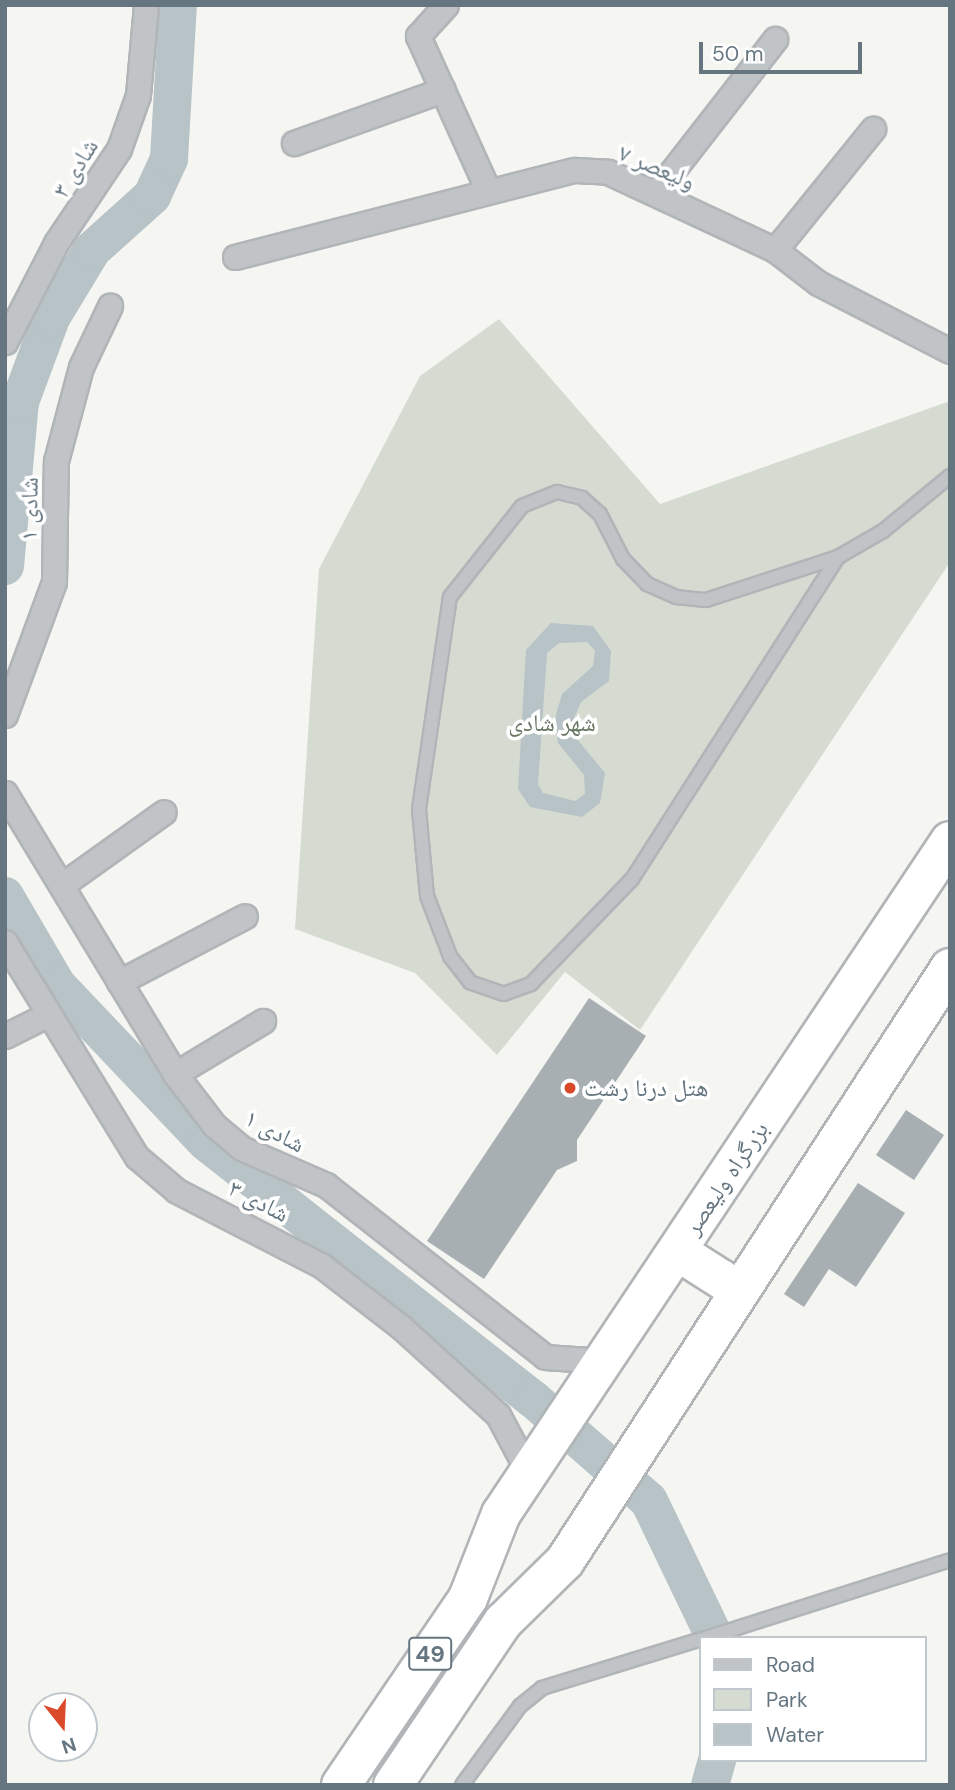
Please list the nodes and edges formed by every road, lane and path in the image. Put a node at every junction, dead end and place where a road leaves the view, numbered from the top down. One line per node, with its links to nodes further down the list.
1 (146, 5): 12 (street, شادی ۳)
2 (446, 5): 4 (street)
3 (775, 39): 8 (street)
4 (443, 90): 6 (street); 7 (street)
5 (873, 129): 9 (street)
6 (294, 143)
7 (488, 190): 8 (street, ولیعصر ۷); 10 (street, ولیعصر ۷)
8 (656, 192): 9 (street, ولیعصر ۷)
9 (775, 250): 13 (street, ولیعصر ۷)
10 (235, 257)
11 (110, 306): 16 (street, شادی ۱)
12 (5, 342)
13 (950, 351)
14 (950, 476): 15 (lane)
15 (838, 557): 15 (lane)
16 (5, 715)
17 (5, 793): 20 (street, شادی ۱)
18 (164, 812): 20 (street)
19 (950, 841): 29 (highway, بزرگراه ولیعصر)
20 (62, 885): 24 (street, شادی ۱)
21 (245, 916): 24 (street)
22 (5, 942): 25 (street, شادی ۳)
23 (950, 968): 30 (highway)
24 (119, 982): 28 (street, شادی ۱)
25 (49, 1014): 27 (street); 32 (street, شادی ۳)
26 (263, 1021): 28 (street)
27 (5, 1036)
28 (175, 1074): 31 (street, شادی ۱)
29 (677, 1251): 30 (highway); 31 (highway, بزرگراه ولیعصر)
30 (740, 1291): 37 (highway, 49)
31 (599, 1368): 32 (highway, بزرگراه ولیعصر)
32 (532, 1469): 36 (highway, بزرگراه ولیعصر / 49)
33 (950, 1560): 34 (lane)
34 (711, 1636)
35 (699, 1640): 38 (lane)
36 (341, 1785)
37 (393, 1785)
38 (462, 1785)

